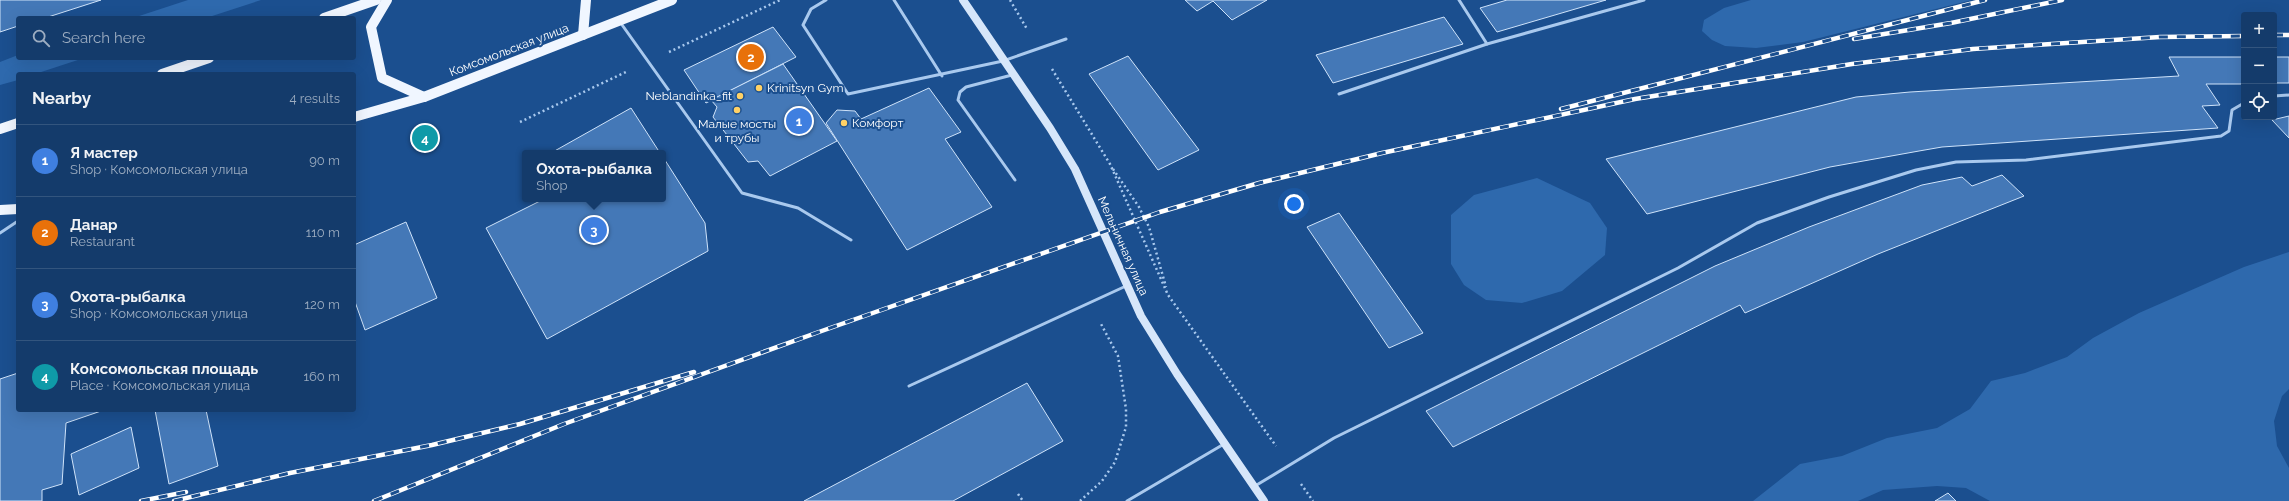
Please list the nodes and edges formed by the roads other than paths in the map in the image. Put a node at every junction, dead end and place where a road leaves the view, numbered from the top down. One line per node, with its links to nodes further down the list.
1 (376, 0): 10 (main road)
2 (387, 0): 23 (main road)
3 (586, 0): 12 (main road)
4 (672, 0): 11 (main road, Комсомольская улица)
5 (826, 0): 19 (lane)
6 (894, 0): 19 (lane)
7 (964, 0): 16 (main road, Мельничная улица)
8 (1459, 0): 14 (lane)
9 (1644, 0): 14 (lane)
10 (330, 16)
11 (620, 21): 12 (main road, Комсомольская улица); 33 (lane)
12 (583, 35): 23 (main road, Комсомольская улица)
13 (1066, 39): 16 (lane)
14 (1487, 44): 20 (lane)
15 (202, 60): 17 (main road)
16 (1003, 61): 18 (main road, Мельничная улица); 19 (lane)
17 (168, 72)
18 (1012, 75): 28 (lane); 34 (main road, Мельничная улица)
19 (942, 76)
20 (1339, 94)
21 (2289, 95): 22 (lane)
22 (2277, 96)
23 (424, 97): 25 (main road, Комсомольская улица)
24 (2241, 104): 37 (lane)
25 (356, 116)
26 (16, 124): 27 (main road)
27 (0, 129)
28 (1015, 180)
29 (16, 209): 30 (main road)
30 (0, 210)
31 (16, 222): 32 (lane)
32 (0, 234)
33 (851, 240)
34 (1127, 285): 35 (lane); 36 (main road, Мельничная улица)
35 (909, 386)
36 (1224, 444): 37 (main road, Мельничная улица); 38 (lane)
37 (1254, 486): 39 (main road, Мельничная улица)
38 (1127, 501)
39 (1264, 501)

